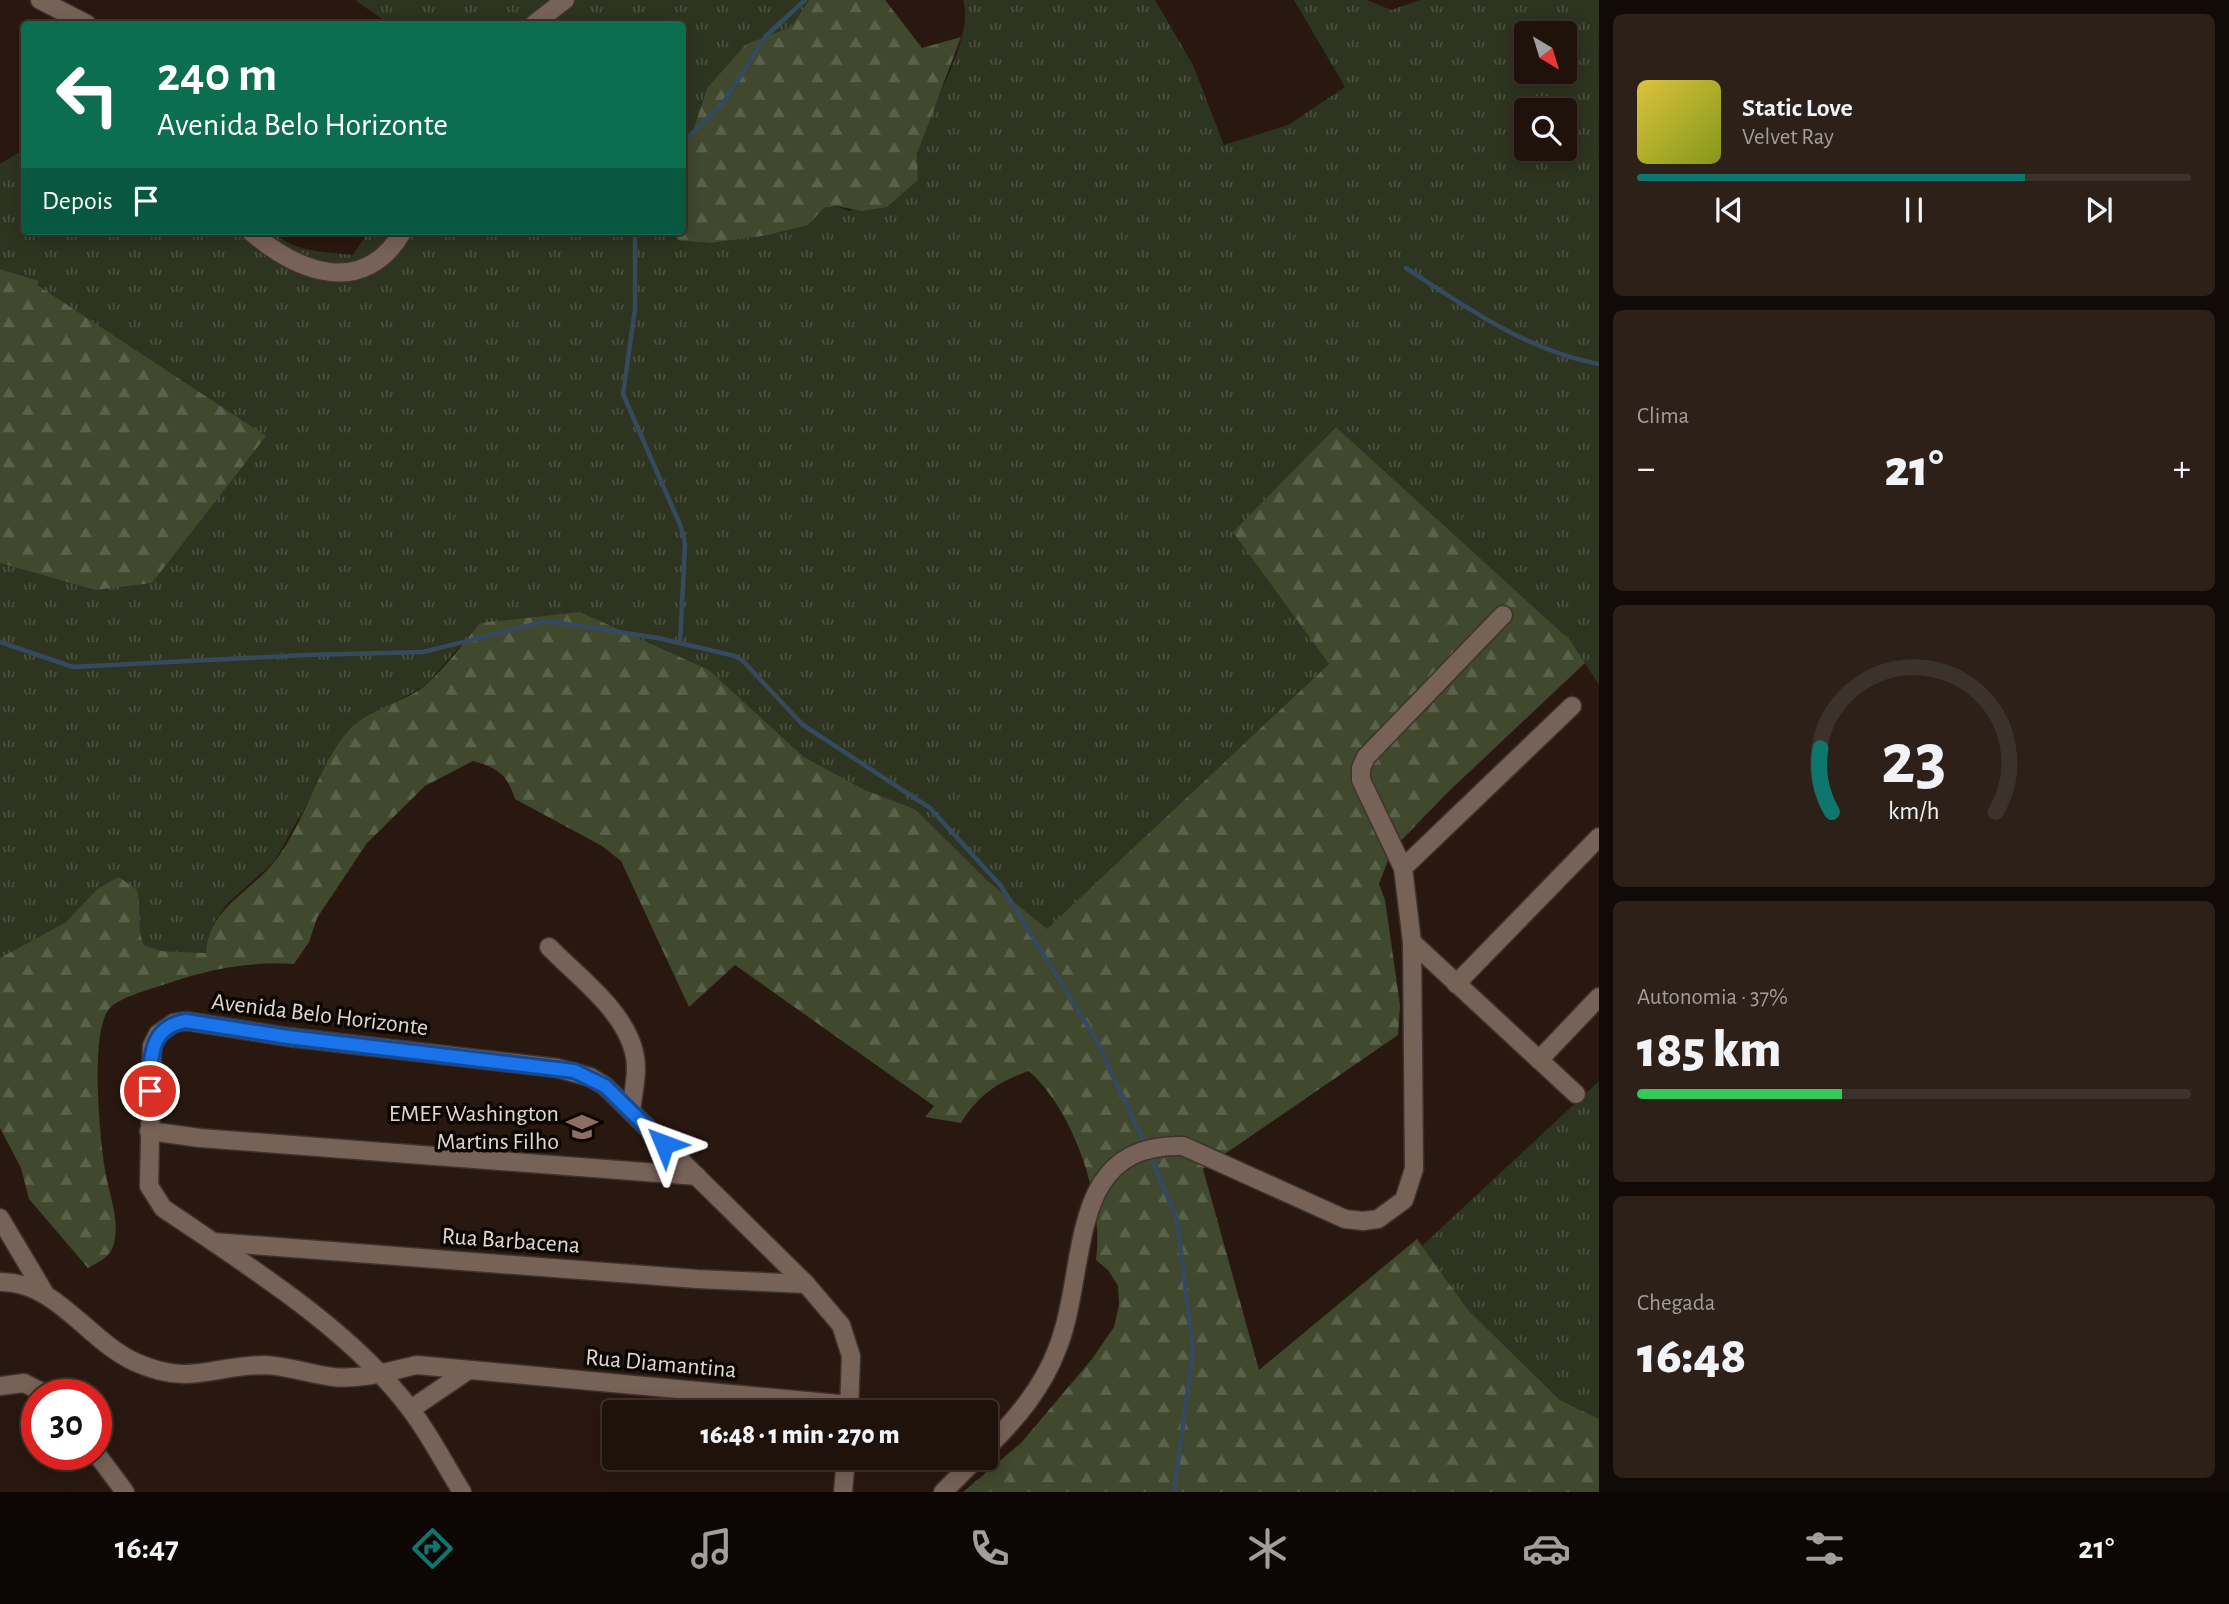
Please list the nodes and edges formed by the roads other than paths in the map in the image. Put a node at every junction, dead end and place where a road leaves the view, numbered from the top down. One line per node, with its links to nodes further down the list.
1 (40, 0): 3 (street)
2 (565, 0): 4 (street)
3 (81, 21)
4 (538, 21)
5 (255, 235): 6 (street)
6 (400, 235)
7 (1503, 615): 10 (street)
8 (1572, 706): 10 (street)
9 (1599, 837): 13 (street)
10 (1403, 868): 11 (street)
11 (1412, 942): 13 (street); 32 (street)
12 (549, 947): 17 (street)
13 (1456, 984): 15 (street)
14 (1599, 997): 15 (street)
15 (1539, 1060): 16 (street)
16 (1576, 1094)
17 (631, 1111): 18 (street, Avenida Belo Horizonte); 19 (street, Avenida Belo Horizonte)
18 (149, 1130): 19 (street); 21 (street, Avenida Belo Horizonte)
19 (697, 1176): 23 (street, Avenida Belo Horizonte)
20 (0, 1218): 24 (street)
21 (212, 1242): 23 (street, Rua Barbacena); 26 (street, Avenida Belo Horizonte)
22 (0, 1282): 24 (street)
23 (806, 1284): 30 (street, Avenida Belo Horizonte)
24 (44, 1293): 26 (street, Rua Diamantina)
25 (467, 1371): 26 (street, Rua Diamantina); 29 (street, Rua Diamantina); 31 (street)
26 (378, 1374): 31 (street, Avenida Belo Horizonte)
27 (21, 1383): 28 (street)
28 (0, 1386)
29 (759, 1400)
30 (849, 1400)
31 (411, 1409): 37 (street, Avenida Belo Horizonte)
32 (998, 1437)
33 (109, 1470): 36 (street)
34 (845, 1470): 38 (street)
35 (965, 1470): 39 (street)
36 (125, 1492)
37 (462, 1492)
38 (844, 1492)
39 (943, 1492)

